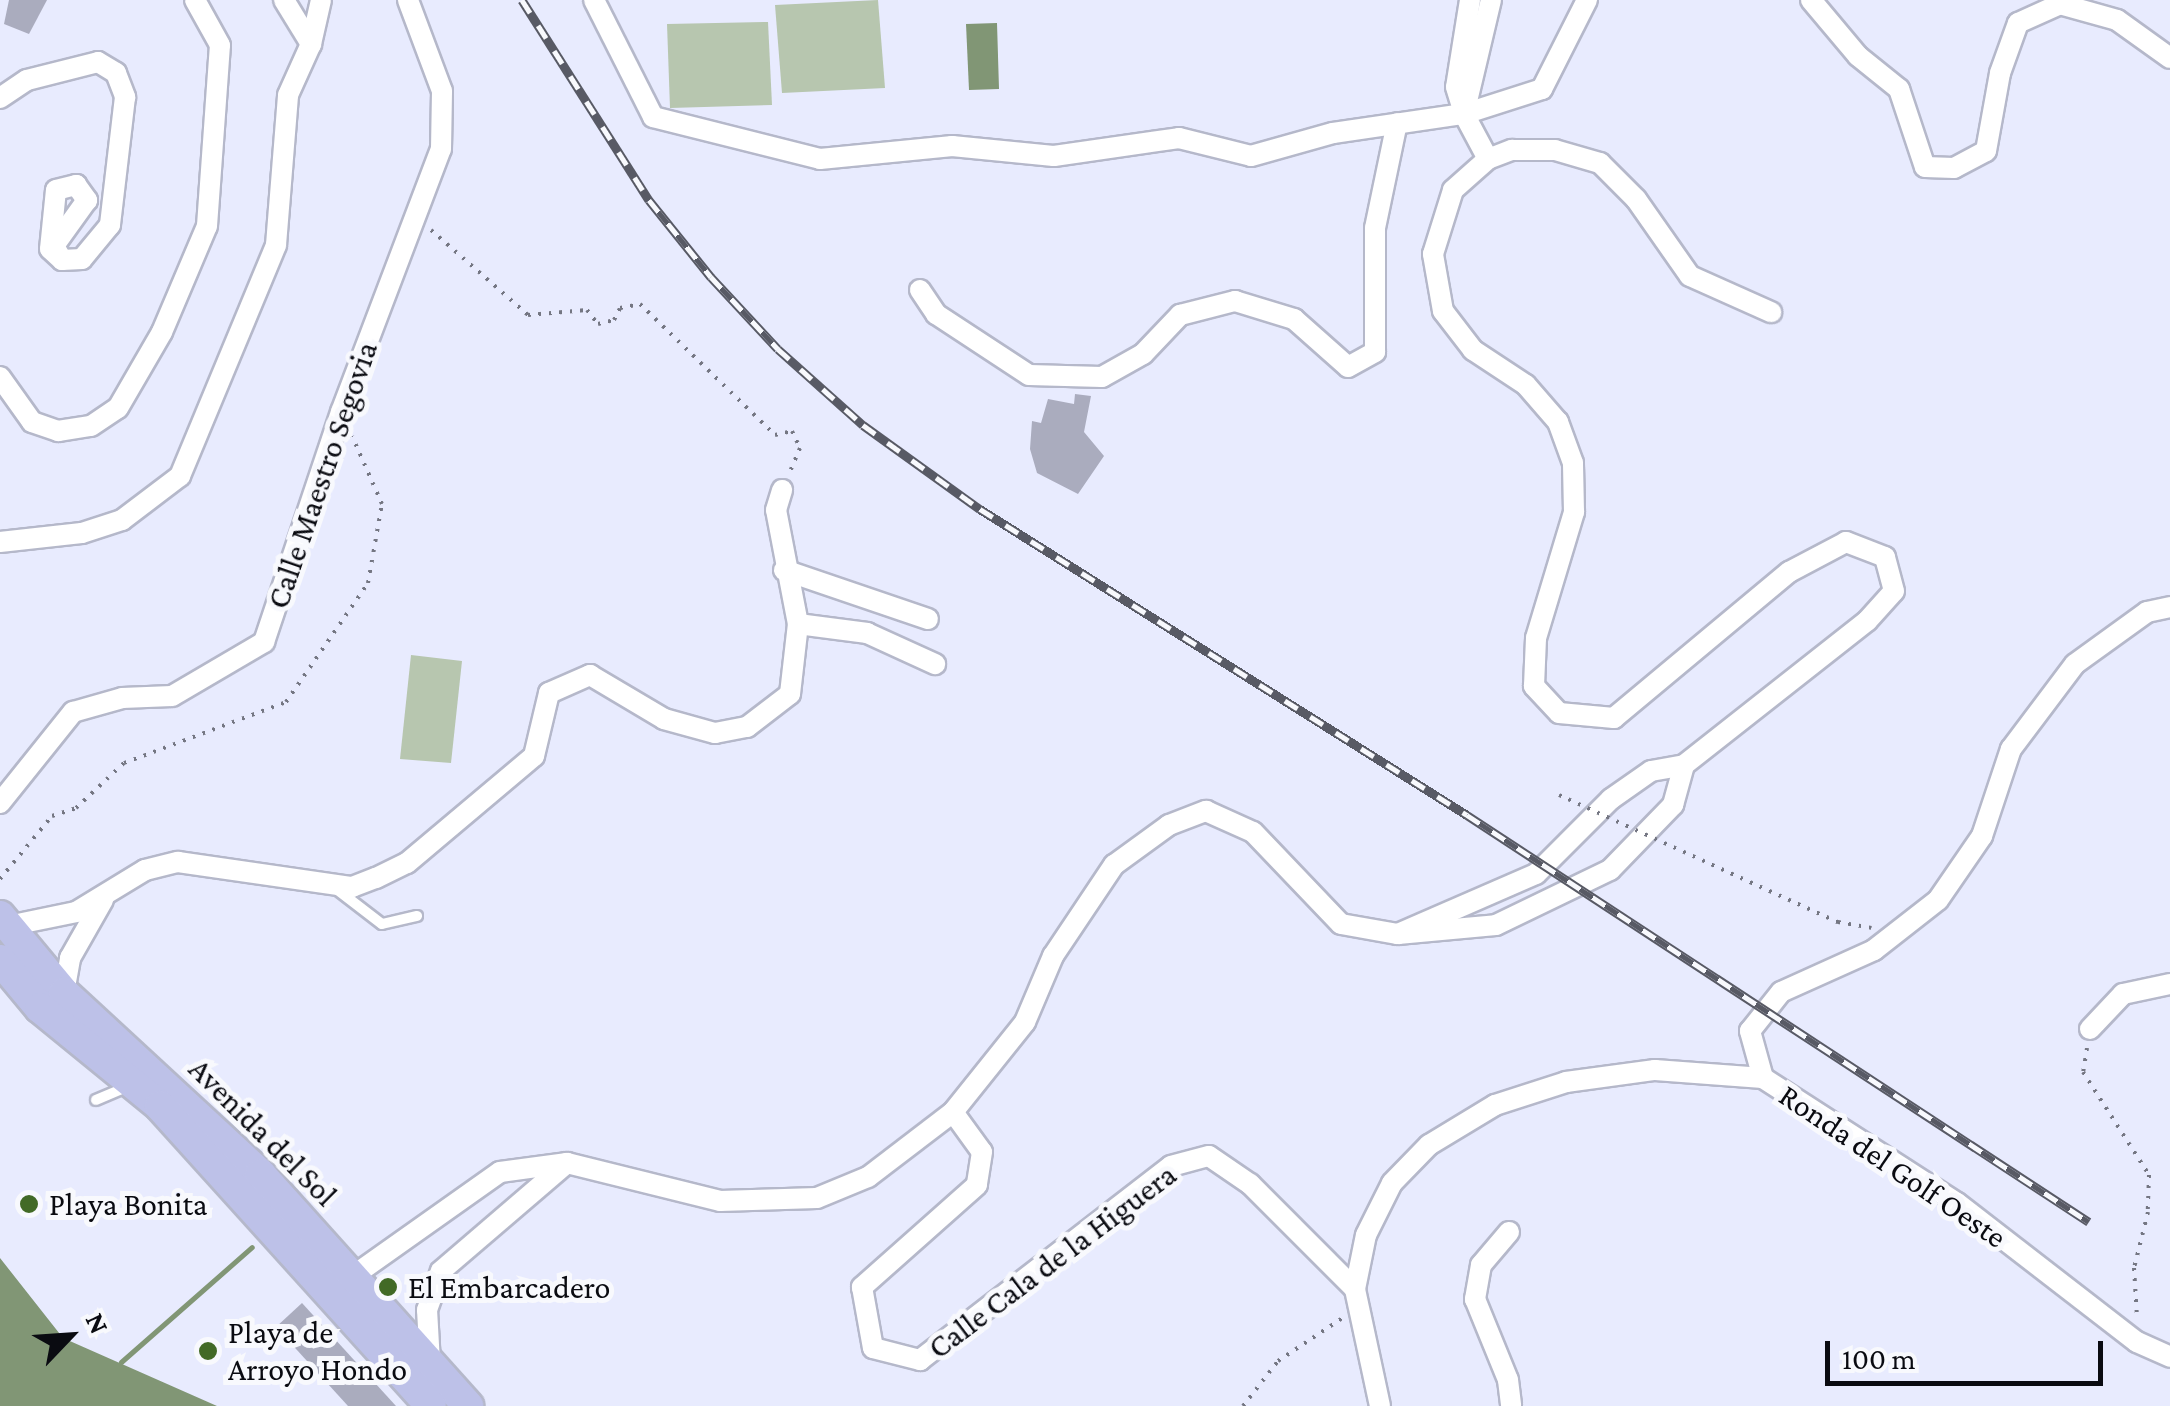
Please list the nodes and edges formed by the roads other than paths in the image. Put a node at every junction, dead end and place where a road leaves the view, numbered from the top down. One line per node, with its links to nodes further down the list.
1 (194, 0): 19 (street)
2 (284, 0): 10 (street)
3 (320, 0): 10 (street)
4 (408, 0): 28 (street, Calle Maestro Segovia)
5 (594, 0): 14 (street)
6 (1470, 0): 13 (street)
7 (1491, 0): 13 (street)
8 (1588, 0): 13 (street)
9 (1810, 0): 11 (street)
10 (311, 44): 21 (street)
11 (2170, 58)
12 (0, 98): 16 (street)
13 (1464, 114): 14 (street); 15 (street)
14 (1397, 123): 17 (street)
15 (1488, 159): 18 (street); 27 (street)
16 (62, 260)
17 (920, 290)
18 (1771, 312)
19 (0, 378)
20 (782, 490): 22 (street)
21 (0, 542)
22 (784, 570): 24 (street); 25 (street)
23 (2170, 607): 38 (street)
24 (928, 619)
25 (798, 624): 26 (street); 29 (street)
26 (934, 664)
27 (1684, 765): 33 (street); 33 (street)
28 (0, 803)
29 (326, 882): 30 (street); 31 (lane)
30 (108, 893): 32 (street); 36 (street)
31 (417, 916)
32 (4, 921): 36 (main road, Avenida del Sol)
33 (1398, 934): 41 (street)
34 (0, 960): 39 (main road, Avenida del Sol)
35 (2170, 984): 37 (street)
36 (64, 993): 44 (main road, Avenida del Sol)
37 (2090, 1029)
38 (1763, 1078): 45 (street); 46 (street, Ronda del Golf Oeste)
39 (131, 1085): 40 (lane); 48 (main road, Avenida del Sol)
40 (96, 1100)
41 (953, 1112): 42 (street); 45 (street, Calle Cala de la Higuera)
42 (567, 1163): 44 (street); 47 (street)
43 (1509, 1232): 51 (street)
44 (354, 1276): 47 (main road, Avenida del Sol)
45 (1355, 1289): 50 (street)
46 (2170, 1358)
47 (430, 1363): 49 (main road, Avenida del Sol)
48 (431, 1406)
49 (468, 1406)
50 (1380, 1406)
51 (1511, 1406)

